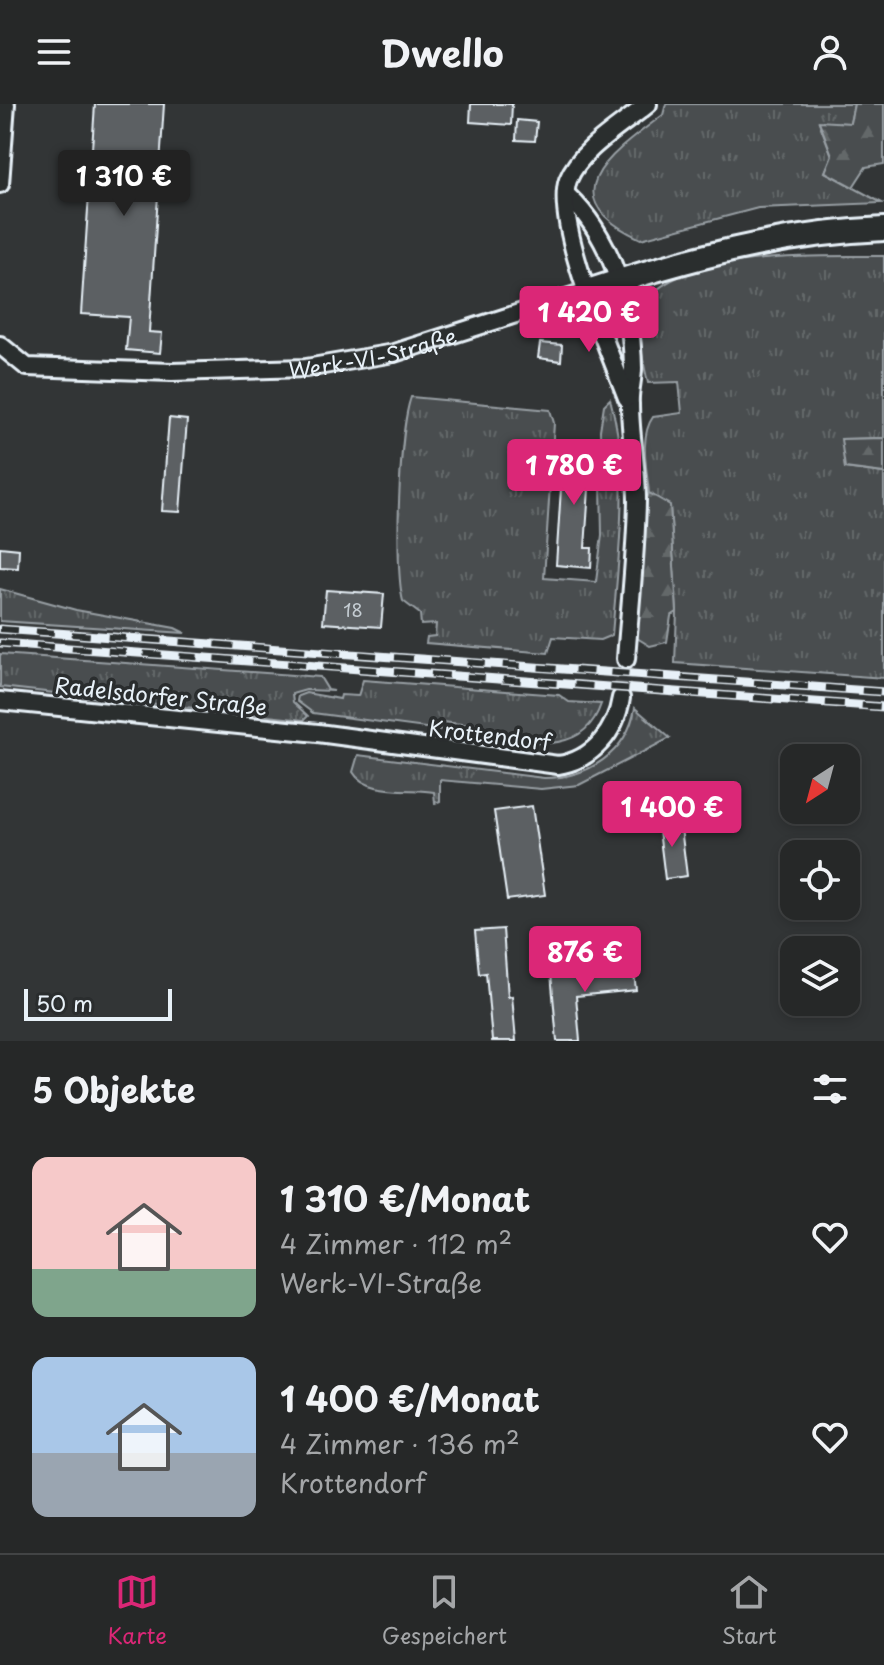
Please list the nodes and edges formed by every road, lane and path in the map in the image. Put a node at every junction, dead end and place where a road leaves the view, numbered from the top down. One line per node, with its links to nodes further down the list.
1 (6, 104): 3 (street)
2 (648, 104): 4 (street)
3 (0, 184)
4 (567, 193): 6 (street); 7 (street)
5 (884, 229): 6 (main road, Werk-VI-Straße)
6 (619, 281): 7 (main road, Werk-VI-Straße); 9 (street)
7 (588, 291): 8 (street, Werk-VI-Straße); 9 (street)
8 (0, 345)
9 (629, 403): 10 (street)
10 (626, 659)
11 (621, 698): 13 (street, Krottendorf)
12 (0, 701): 13 (street, Radelsdorfer Straße)
13 (318, 733)

